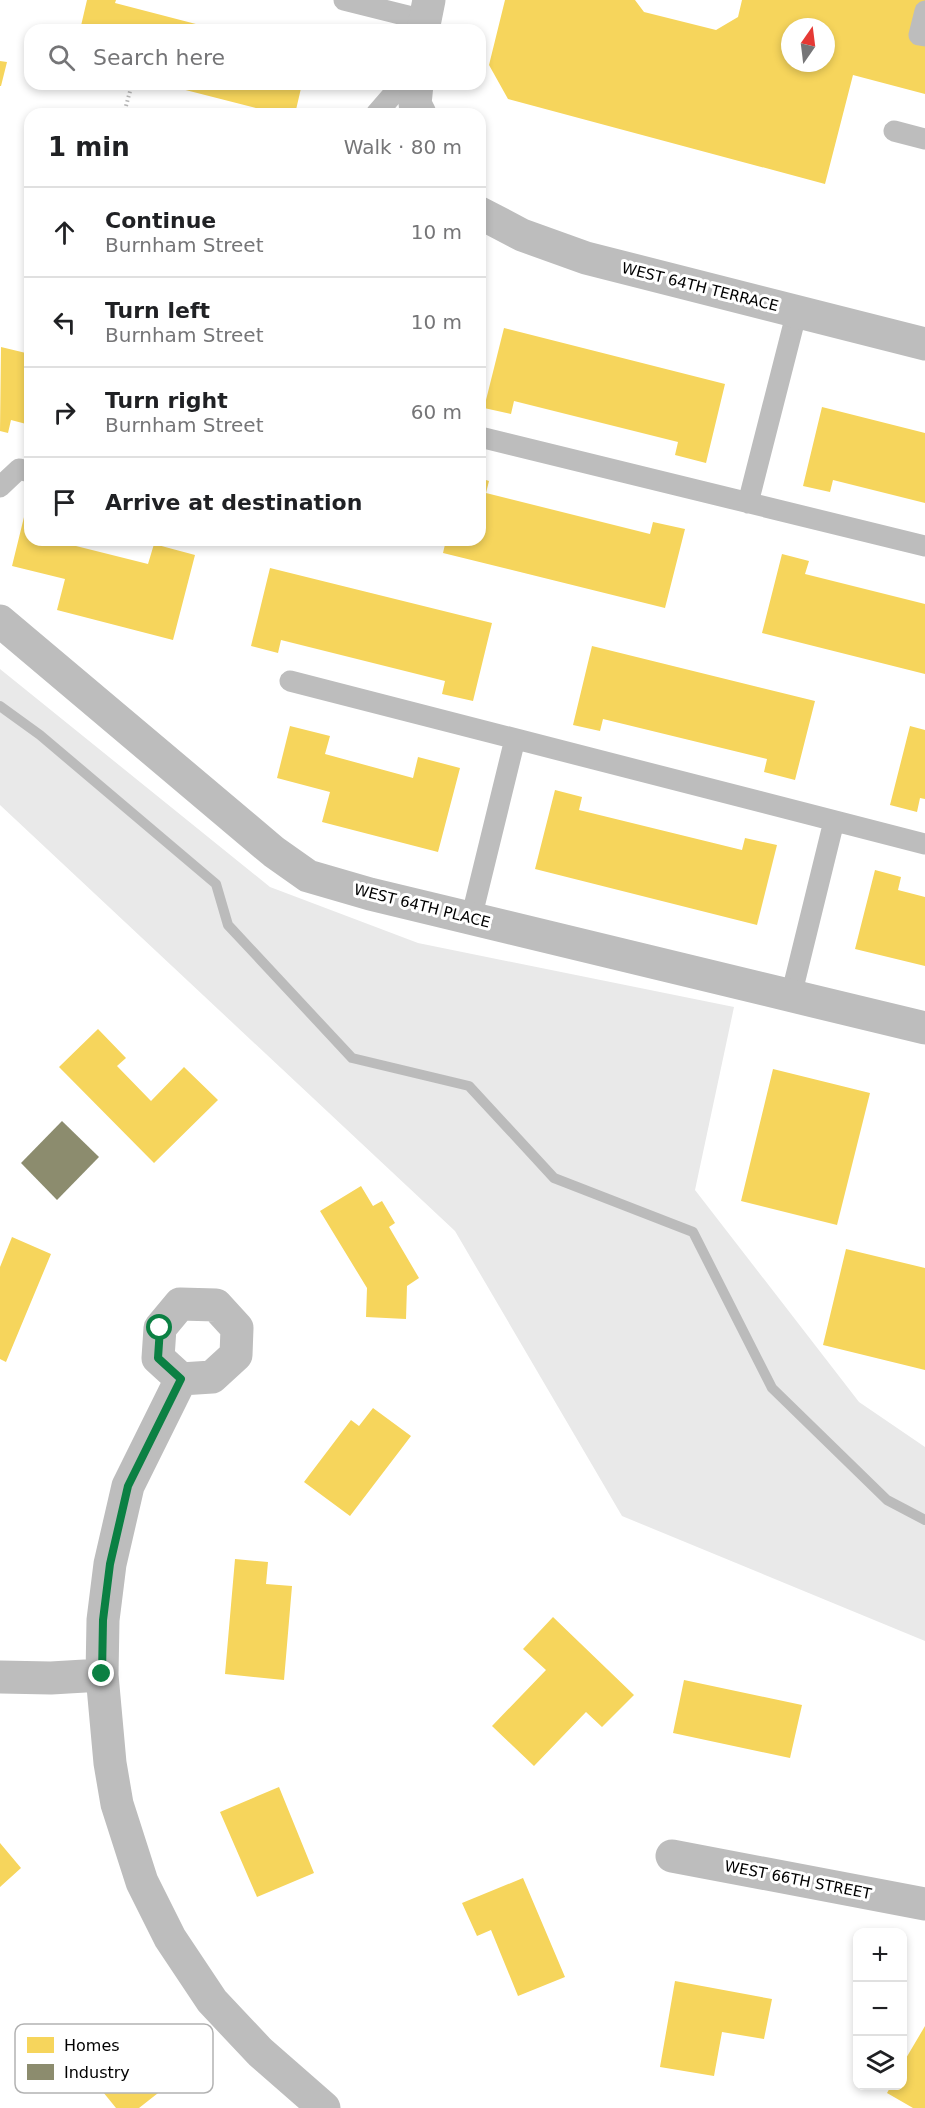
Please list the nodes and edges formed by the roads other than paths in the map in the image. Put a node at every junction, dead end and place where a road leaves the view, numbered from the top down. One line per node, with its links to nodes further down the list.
1 (344, 0): 3 (lane)
2 (925, 11): 4 (lane)
3 (425, 17)
4 (925, 36)
5 (397, 90): 7 (lane)
6 (417, 90): 8 (street)
7 (381, 108)
8 (418, 108)
9 (894, 131): 10 (lane)
10 (925, 139)
11 (486, 220): 12 (street, WEST 64TH TERRACE)
12 (796, 311): 13 (street, WEST 64TH TERRACE); 17 (lane)
13 (925, 344)
14 (486, 438): 17 (lane)
15 (24, 470): 16 (lane)
16 (0, 487)
17 (748, 503): 18 (lane)
18 (925, 546)
19 (0, 621): 24 (street, WEST 64TH PLACE)
20 (290, 681): 21 (lane)
21 (515, 739): 22 (lane); 24 (lane)
22 (834, 821): 23 (lane); 25 (lane)
23 (925, 844)
24 (471, 919): 25 (street, WEST 64TH PLACE)
25 (791, 996): 26 (street, WEST 64TH PLACE)
26 (925, 1028)
27 (181, 1379): 28 (street)
28 (102, 1674): 29 (street); 32 (street)
29 (0, 1677)
30 (672, 1856): 31 (street, WEST 66TH STREET)
31 (925, 1904)
32 (324, 2108)

